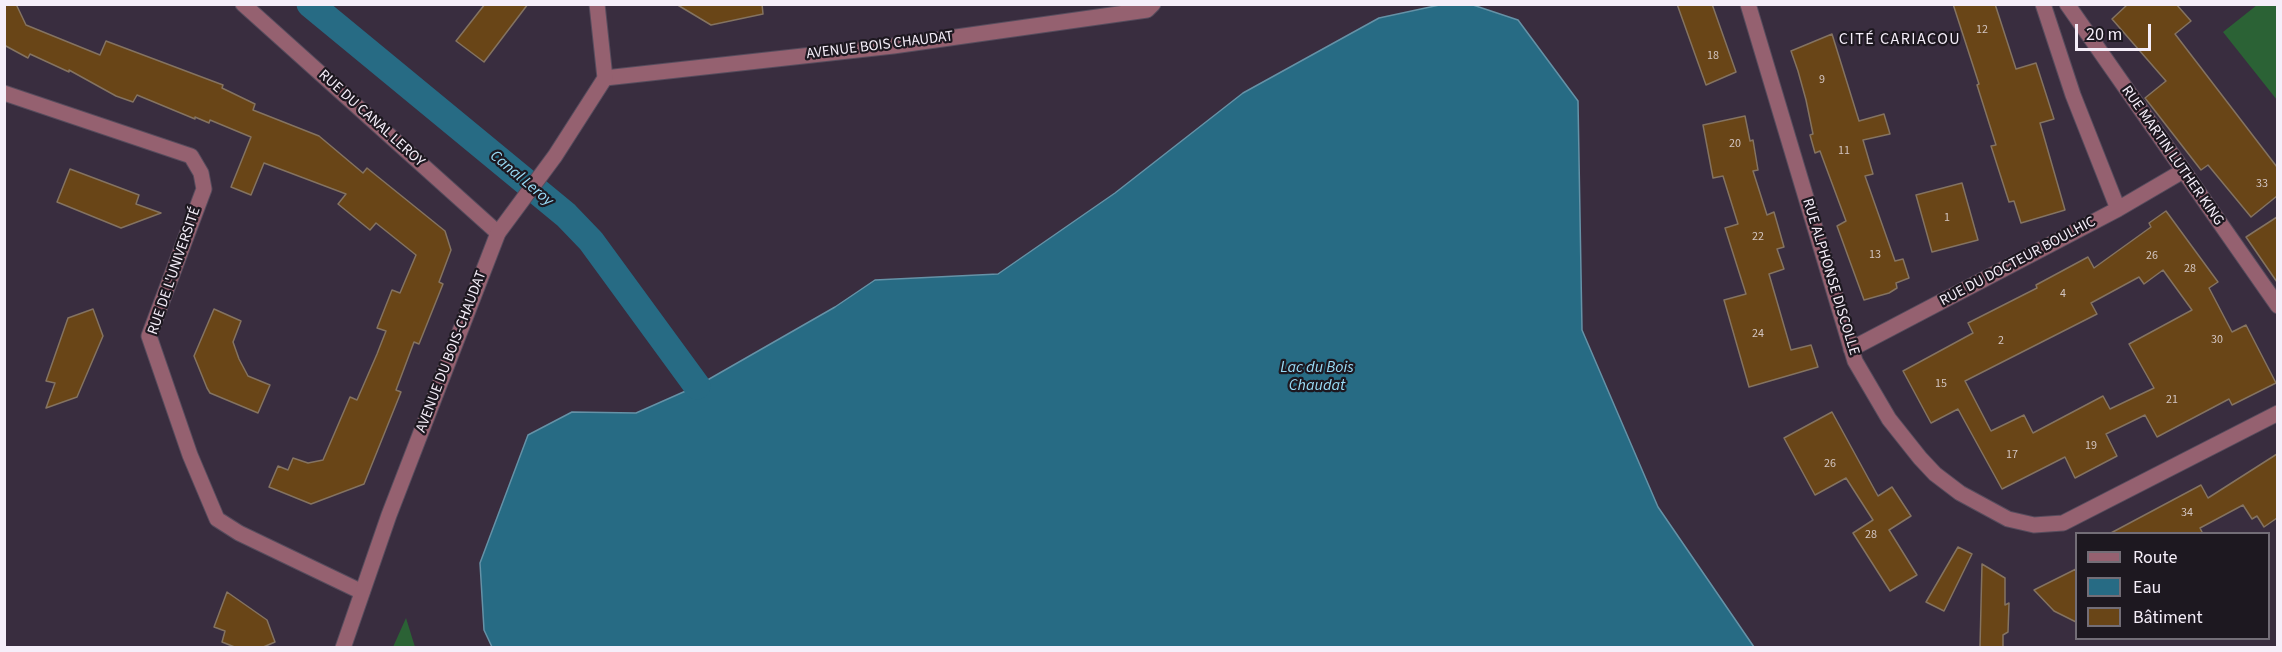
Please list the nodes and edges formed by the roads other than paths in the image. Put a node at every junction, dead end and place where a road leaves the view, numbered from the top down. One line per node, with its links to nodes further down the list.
1 (243, 4): 11 (street, RUE DU CANAL LEROY)
2 (597, 4): 7 (street)
3 (1153, 4): 7 (street, AVENUE BOIS CHAUDAT)
4 (1748, 4): 13 (street, RUE ALPHONSE DISCOLLE)
5 (2043, 4): 10 (street)
6 (2067, 4): 9 (street, RUE MARTIN LUTHER KING)
7 (605, 78): 11 (street, AVENUE DU BOIS-CHAUDAT)
8 (4, 93): 15 (street, RUE DE L'UNIVERSITÉ)
9 (2183, 171): 10 (street, RUE DU DOCTEUR BOULHIC); 12 (street, RUE MARTIN LUTHER KING)
10 (2118, 209): 13 (street, RUE DU DOCTEUR BOULHIC)
11 (498, 233): 15 (street, AVENUE DU BOIS-CHAUDAT)
12 (2277, 306)
13 (1851, 349): 14 (street, RUE ALPHONSE DISCOLLE)
14 (2277, 413)
15 (362, 592): 16 (street, AVENUE DU BOIS-CHAUDAT)
16 (343, 648)

